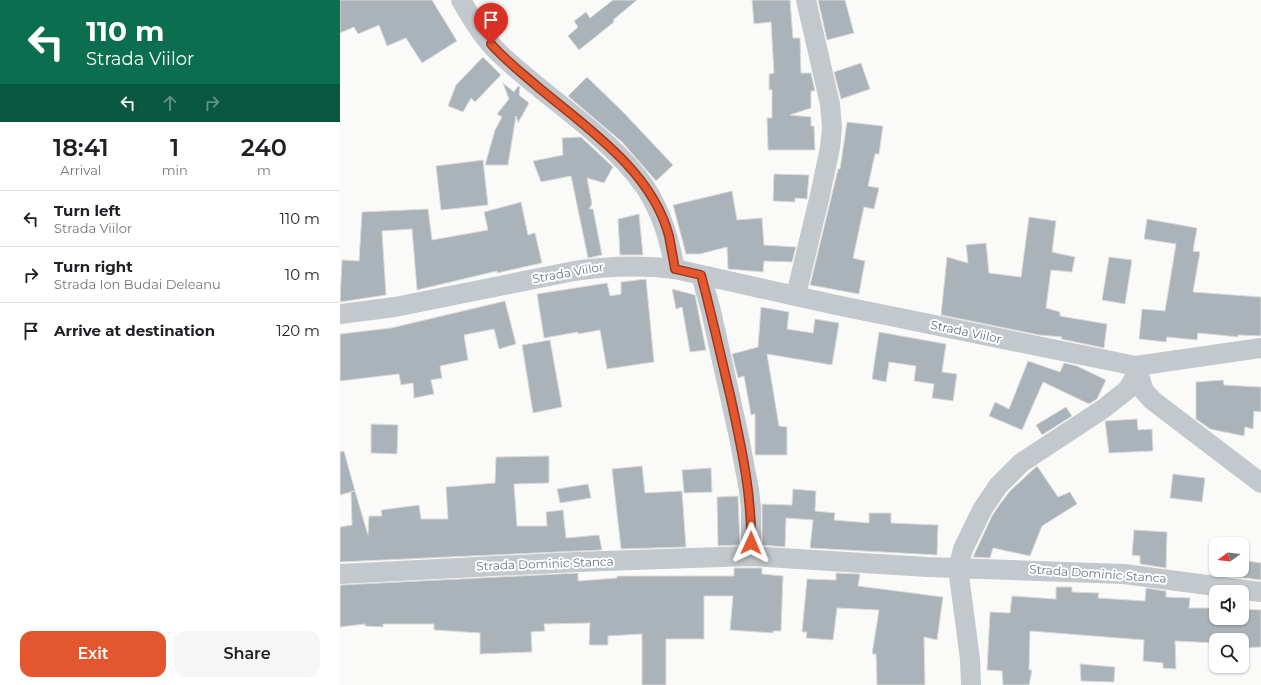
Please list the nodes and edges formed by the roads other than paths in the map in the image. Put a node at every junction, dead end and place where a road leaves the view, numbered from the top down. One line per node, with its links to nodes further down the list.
1 (461, 0): 3 (street)
2 (806, 0): 5 (street)
3 (675, 269): 4 (street, Strada Viilor); 6 (street, Strada Viilor)
4 (701, 275): 5 (street, Strada Viilor); 10 (street)
5 (796, 295): 8 (street, Strada Viilor)
6 (340, 314)
7 (1261, 348): 8 (street, Strada Viilor)
8 (1136, 366): 9 (street); 11 (street)
9 (1261, 483)
10 (751, 556): 11 (street, Strada Dominic Stanca); 12 (street, Strada Dominic Stanca)
11 (958, 568): 13 (street, Strada Dominic Stanca); 14 (street)
12 (340, 574)
13 (1261, 592)
14 (971, 685)

